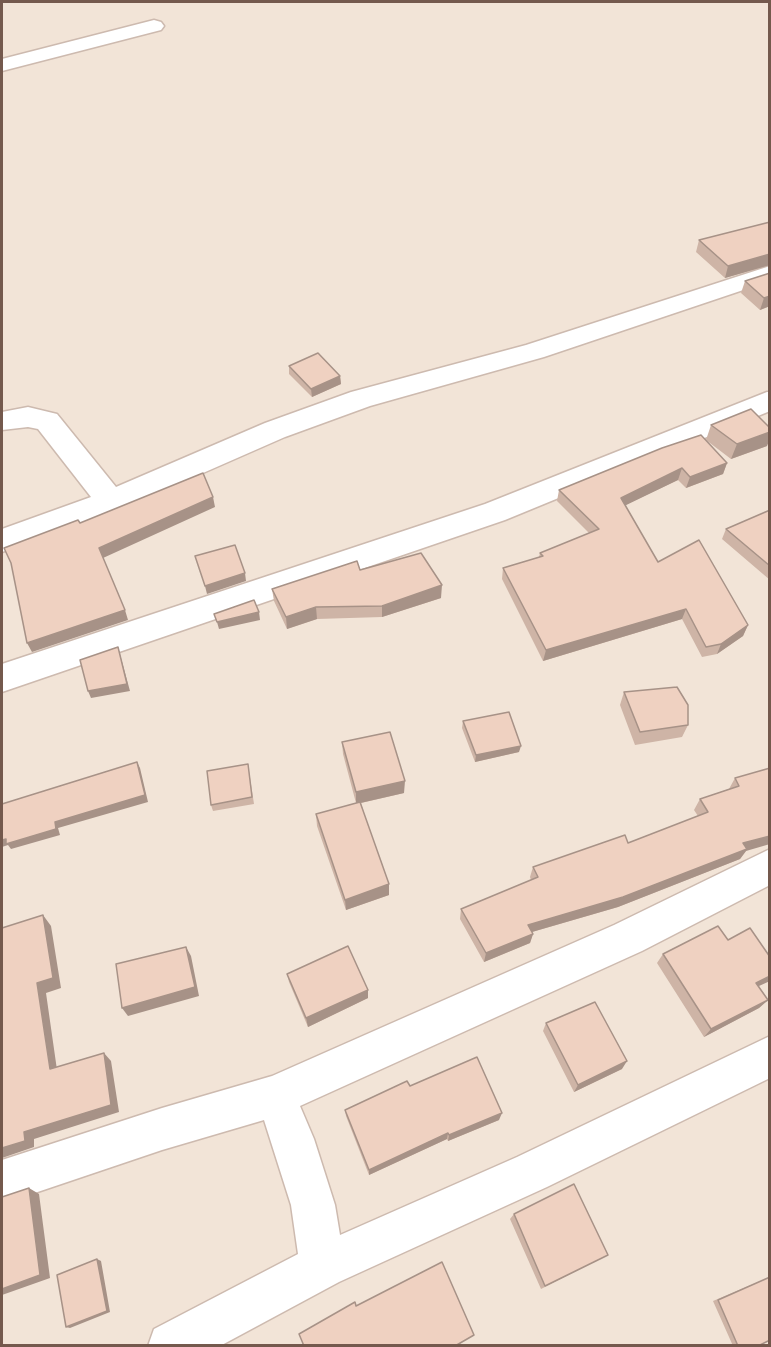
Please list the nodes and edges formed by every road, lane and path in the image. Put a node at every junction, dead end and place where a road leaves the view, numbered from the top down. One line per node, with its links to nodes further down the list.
1 (154, 26): 2 (street)
2 (2, 65)
3 (770, 273): 6 (street)
4 (767, 401): 8 (street)
5 (2, 421): 6 (street)
6 (111, 501): 7 (street)
7 (2, 541)
8 (2, 678)
9 (770, 866): 11 (street)
10 (770, 1056): 13 (street)
11 (275, 1096): 12 (street); 13 (street)
12 (2, 1182)
13 (323, 1266): 14 (street)
14 (171, 1346)

